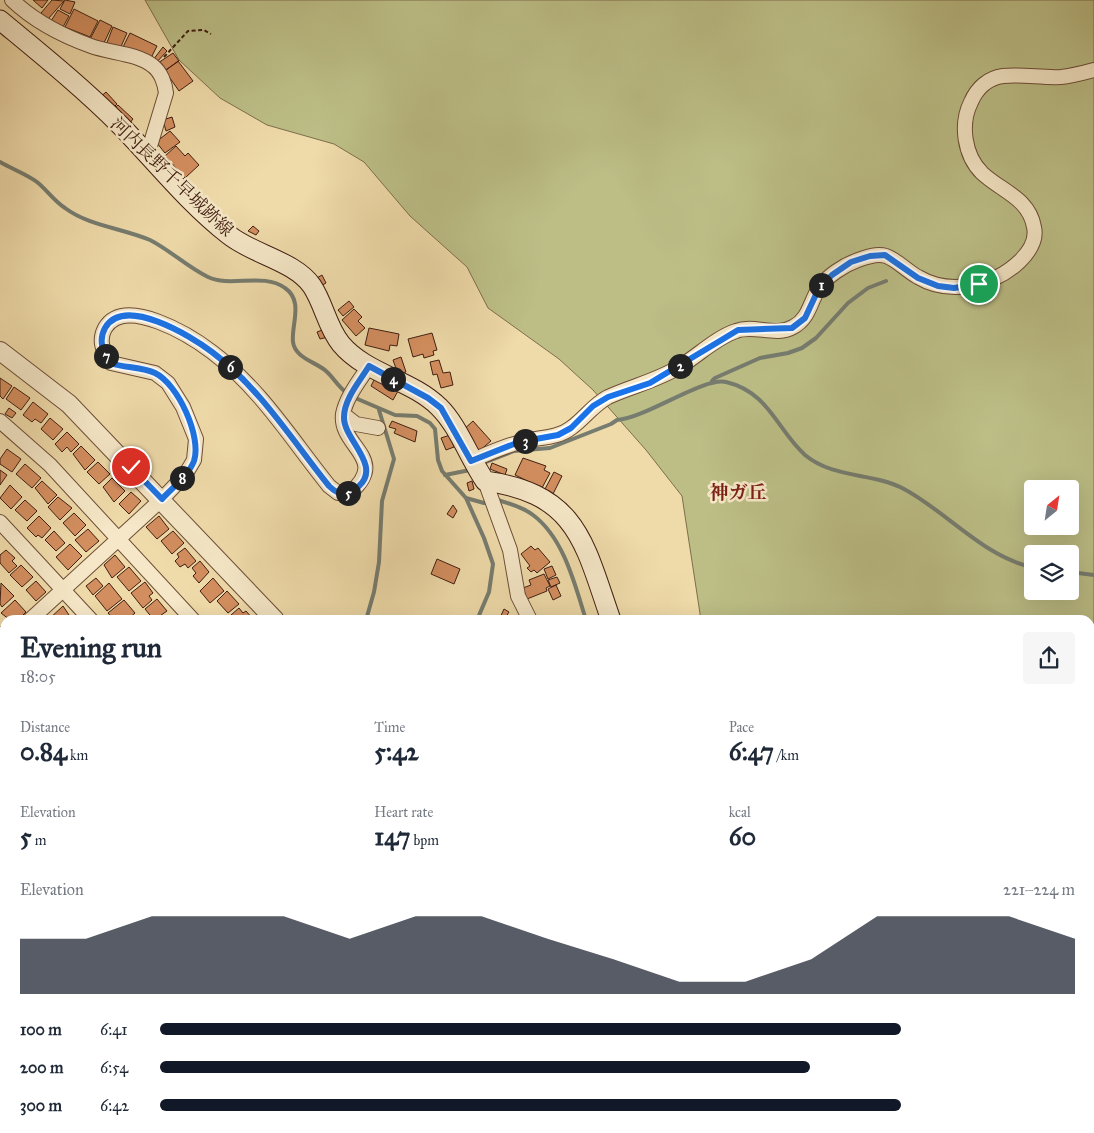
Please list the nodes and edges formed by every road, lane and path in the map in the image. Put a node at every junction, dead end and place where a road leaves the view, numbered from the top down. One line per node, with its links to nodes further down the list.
1 (12, 0): 4 (street)
2 (0, 20): 6 (main road, 河内長野千早城跡線)
3 (211, 34): 4 (path)
4 (154, 66): 6 (street)
5 (1094, 70): 12 (street)
6 (147, 156): 8 (main road, 河内長野千早城跡線)
7 (0, 351): 14 (street)
8 (367, 369): 9 (street); 12 (main road, 河内長野千早城跡線)
9 (345, 408): 11 (street); 14 (street)
10 (0, 421): 16 (street)
11 (378, 428)
12 (471, 461): 13 (main road, 河内長野千早城跡線)
13 (485, 481): 22 (street); 23 (main road)
14 (162, 499): 16 (street); 21 (street)
15 (0, 522): 17 (street)
16 (119, 539): 17 (street); 20 (street)
17 (63, 590): 18 (street); 19 (street)
18 (36, 615)
19 (86, 615)
20 (188, 615)
21 (270, 615)
22 (528, 615)
23 (608, 615)

